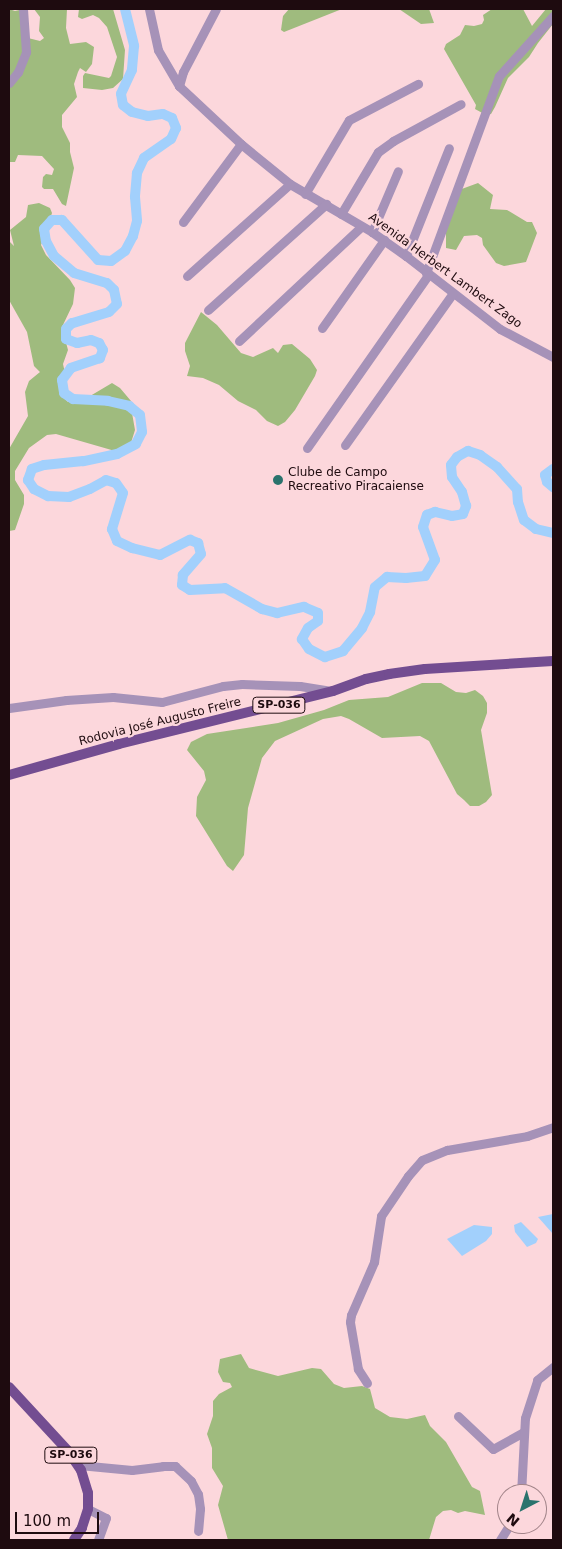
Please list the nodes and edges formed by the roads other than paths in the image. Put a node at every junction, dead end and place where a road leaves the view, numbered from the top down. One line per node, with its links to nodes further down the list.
1 (24, 9): 5 (street)
2 (149, 9): 7 (street, Avenida Herbert Lambert Zago)
3 (216, 9): 7 (street)
4 (553, 16): 21 (street)
5 (9, 83)
6 (418, 84): 13 (street)
7 (179, 86): 9 (street, Avenida Herbert Lambert Zago)
8 (462, 104): 15 (street)
9 (241, 144): 12 (street, Avenida Herbert Lambert Zago); 16 (street)
10 (449, 148): 20 (street)
11 (398, 172): 18 (street)
12 (290, 184): 13 (street, Avenida Herbert Lambert Zago); 22 (street)
13 (305, 194): 14 (street, Avenida Herbert Lambert Zago)
14 (326, 204): 15 (street, Avenida Herbert Lambert Zago); 24 (street)
15 (342, 214): 17 (street, Avenida Herbert Lambert Zago)
16 (183, 222)
17 (362, 226): 18 (street, Avenida Herbert Lambert Zago); 26 (street)
18 (372, 232): 19 (street, Avenida Herbert Lambert Zago)
19 (384, 240): 20 (street, Avenida Herbert Lambert Zago); 25 (street)
20 (406, 256): 21 (street, Avenida Herbert Lambert Zago)
21 (427, 274): 23 (street, Avenida Herbert Lambert Zago); 29 (street)
22 (187, 276)
23 (453, 293): 27 (street, Avenida Herbert Lambert Zago); 28 (street)
24 (208, 310)
25 (322, 328)
26 (240, 341)
27 (552, 354)
28 (345, 445)
29 (307, 448)
30 (553, 661): 31 (main road, Rodovia José Augusto Freire / SP-036)
31 (333, 691): 32 (street); 33 (main road, Rodovia José Augusto Freire / SP-036)
32 (9, 708)
33 (9, 775)
34 (553, 1127): 36 (street)
35 (553, 1367): 39 (street)
36 (367, 1383)
37 (9, 1387): 40 (main road, SP-036)
38 (458, 1416): 39 (street)
39 (524, 1432): 41 (street)
40 (79, 1465): 42 (main road, SP-036); 43 (street)
41 (521, 1484)
42 (88, 1509): 44 (main road, SP-036); 45 (street)
43 (198, 1531)
44 (74, 1540)
45 (98, 1540)

